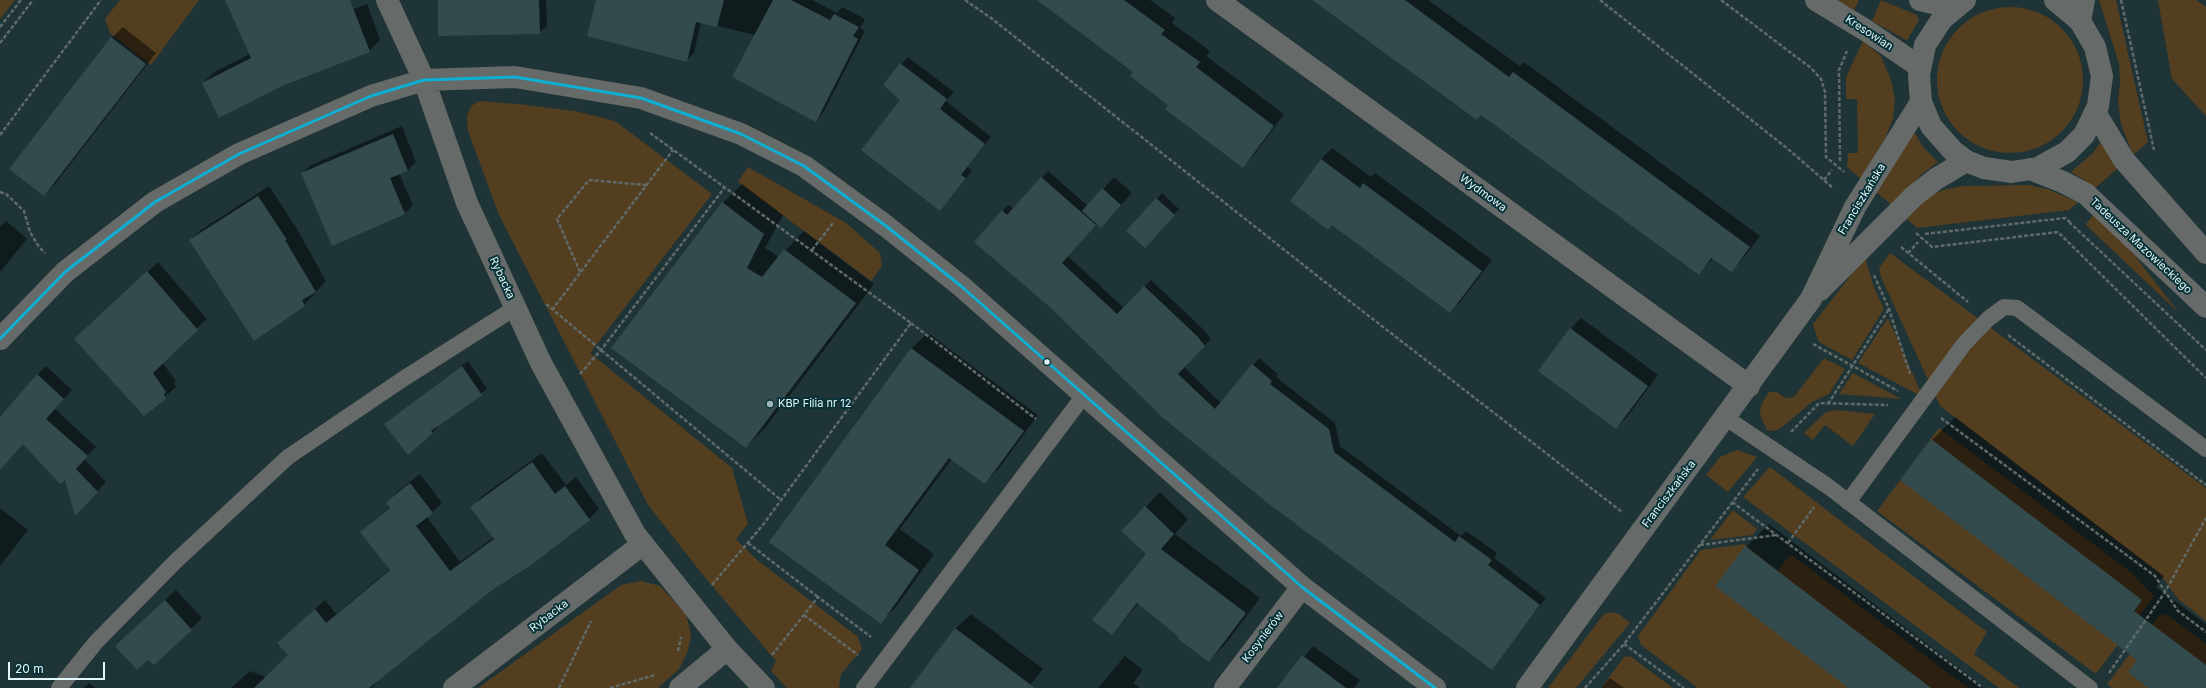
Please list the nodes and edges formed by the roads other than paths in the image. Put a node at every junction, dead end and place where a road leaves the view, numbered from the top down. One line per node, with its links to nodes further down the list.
1 (387, 0): 9 (street, Rybacka)
2 (1217, 0): 19 (street, Wydmowa)
3 (1816, 0): 8 (main road, Kresowian)
4 (1920, 0): 6 (main road)
5 (2055, 0): 7 (main road)
6 (1959, 4): 8 (main road)
7 (2082, 10): 11 (main road)
8 (1920, 67): 10 (main road)
9 (424, 80): 17 (street, Rybacka); 18 (street); 20 (street)
10 (1921, 102): 12 (main road); 15 (street, Franciszkańska)
11 (2096, 114): 13 (main road); 14 (main road)
12 (1966, 160): 13 (main road); 15 (street, Franciszkańska)
13 (2030, 170): 16 (main road, Tadeusza Mazowieckiego)
14 (2206, 253)
15 (1811, 299): 19 (street, Franciszkańska)
16 (2206, 306)
17 (516, 308): 24 (street, Rybacka); 28 (lane)
18 (0, 339)
19 (1749, 386): 21 (street, Franciszkańska)
20 (1085, 394): 25 (street); 31 (lane)
21 (1726, 418): 23 (lane); 34 (street, Franciszkańska)
22 (2206, 448): 23 (lane)
23 (1848, 502): 35 (lane)
24 (643, 544): 26 (street, Rybacka); 29 (street, Rybacka)
25 (1302, 587): 32 (street, Kosynierów); 33 (street)
26 (727, 649): 27 (street); 30 (street, Rybacka)
27 (686, 682)
28 (59, 688)
29 (454, 688)
30 (764, 688)
31 (864, 688)
32 (1225, 688)
33 (1435, 688)
34 (1527, 688)
35 (2090, 688)

